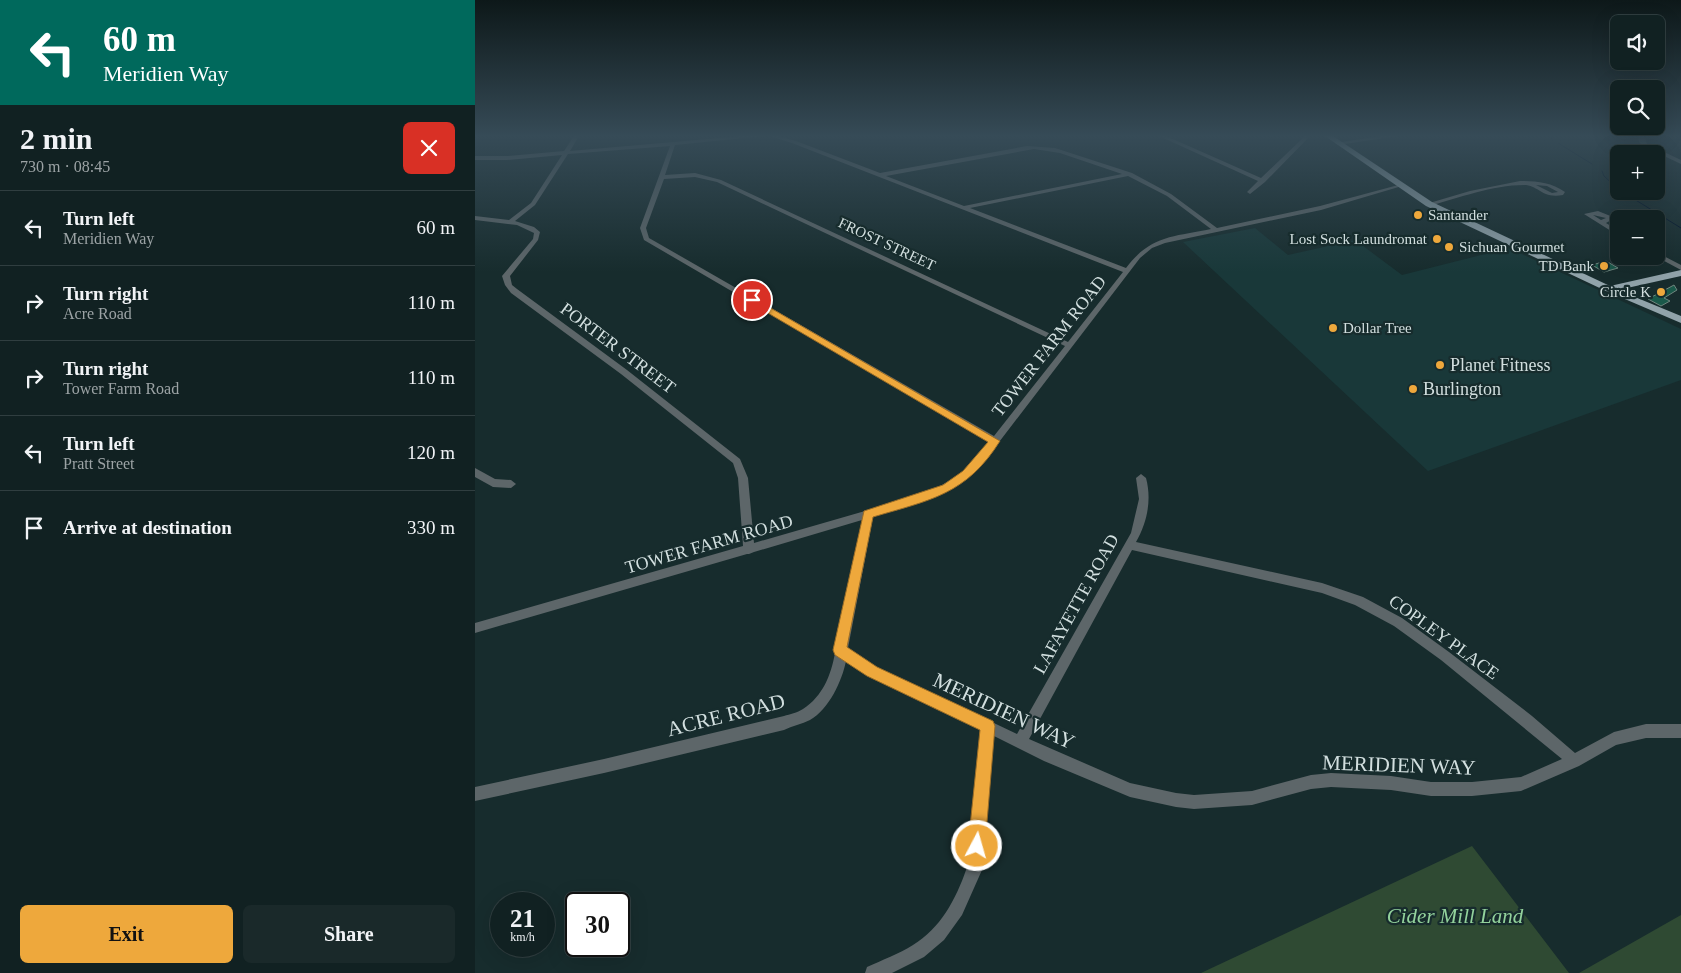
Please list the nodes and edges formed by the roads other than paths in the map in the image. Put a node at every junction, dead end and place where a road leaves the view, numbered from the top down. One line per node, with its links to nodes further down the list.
1 (548, 181): 16 (street)
2 (659, 181): 26 (street)
3 (722, 181): 25 (street, FROST STREET)
4 (895, 181): 13 (street)
5 (1094, 181): 13 (street)
6 (1144, 181): 18 (street)
7 (1263, 181): 11 (street)
8 (1395, 181): 10 (main road)
9 (1528, 183): 12 (street)
10 (1400, 185): 12 (main road); 18 (street, TOWER FARM ROAD)
11 (1250, 192)
12 (1429, 204): 23 (main road)
13 (963, 208): 21 (street)
14 (475, 218): 16 (street, PORTER STREET)
15 (1603, 222): 17 (street)
16 (509, 223): 32 (street, PORTER STREET)
17 (1610, 227)
18 (1216, 230): 21 (street, TOWER FARM ROAD)
19 (1665, 259): 20 (street)
20 (1681, 268)
21 (1127, 271): 25 (street, TOWER FARM ROAD)
22 (1681, 273): 23 (main road)
23 (1609, 289): 24 (main road)
24 (1681, 320)
25 (1069, 345): 26 (street, TOWER FARM ROAD)
26 (995, 441): 30 (street, TOWER FARM ROAD)
27 (475, 472): 29 (street)
28 (1141, 478): 31 (street, LAFAYETTE ROAD)
29 (511, 484)
30 (868, 514): 32 (street, TOWER FARM ROAD); 34 (street, ACRE ROAD)
31 (1128, 545): 37 (street, LAFAYETTE ROAD); 38 (street, COPLEY PLACE)
32 (749, 550): 33 (street, TOWER FARM ROAD)
33 (475, 628)
34 (840, 650): 35 (street, MERIDIEN WAY); 39 (street, ACRE ROAD)
35 (988, 726): 37 (street, MERIDIEN WAY); 40 (street)
36 (1681, 731): 38 (street, MERIDIEN WAY)
37 (1020, 742): 38 (street, MERIDIEN WAY)
38 (1574, 761)
39 (475, 794)
40 (873, 973)

